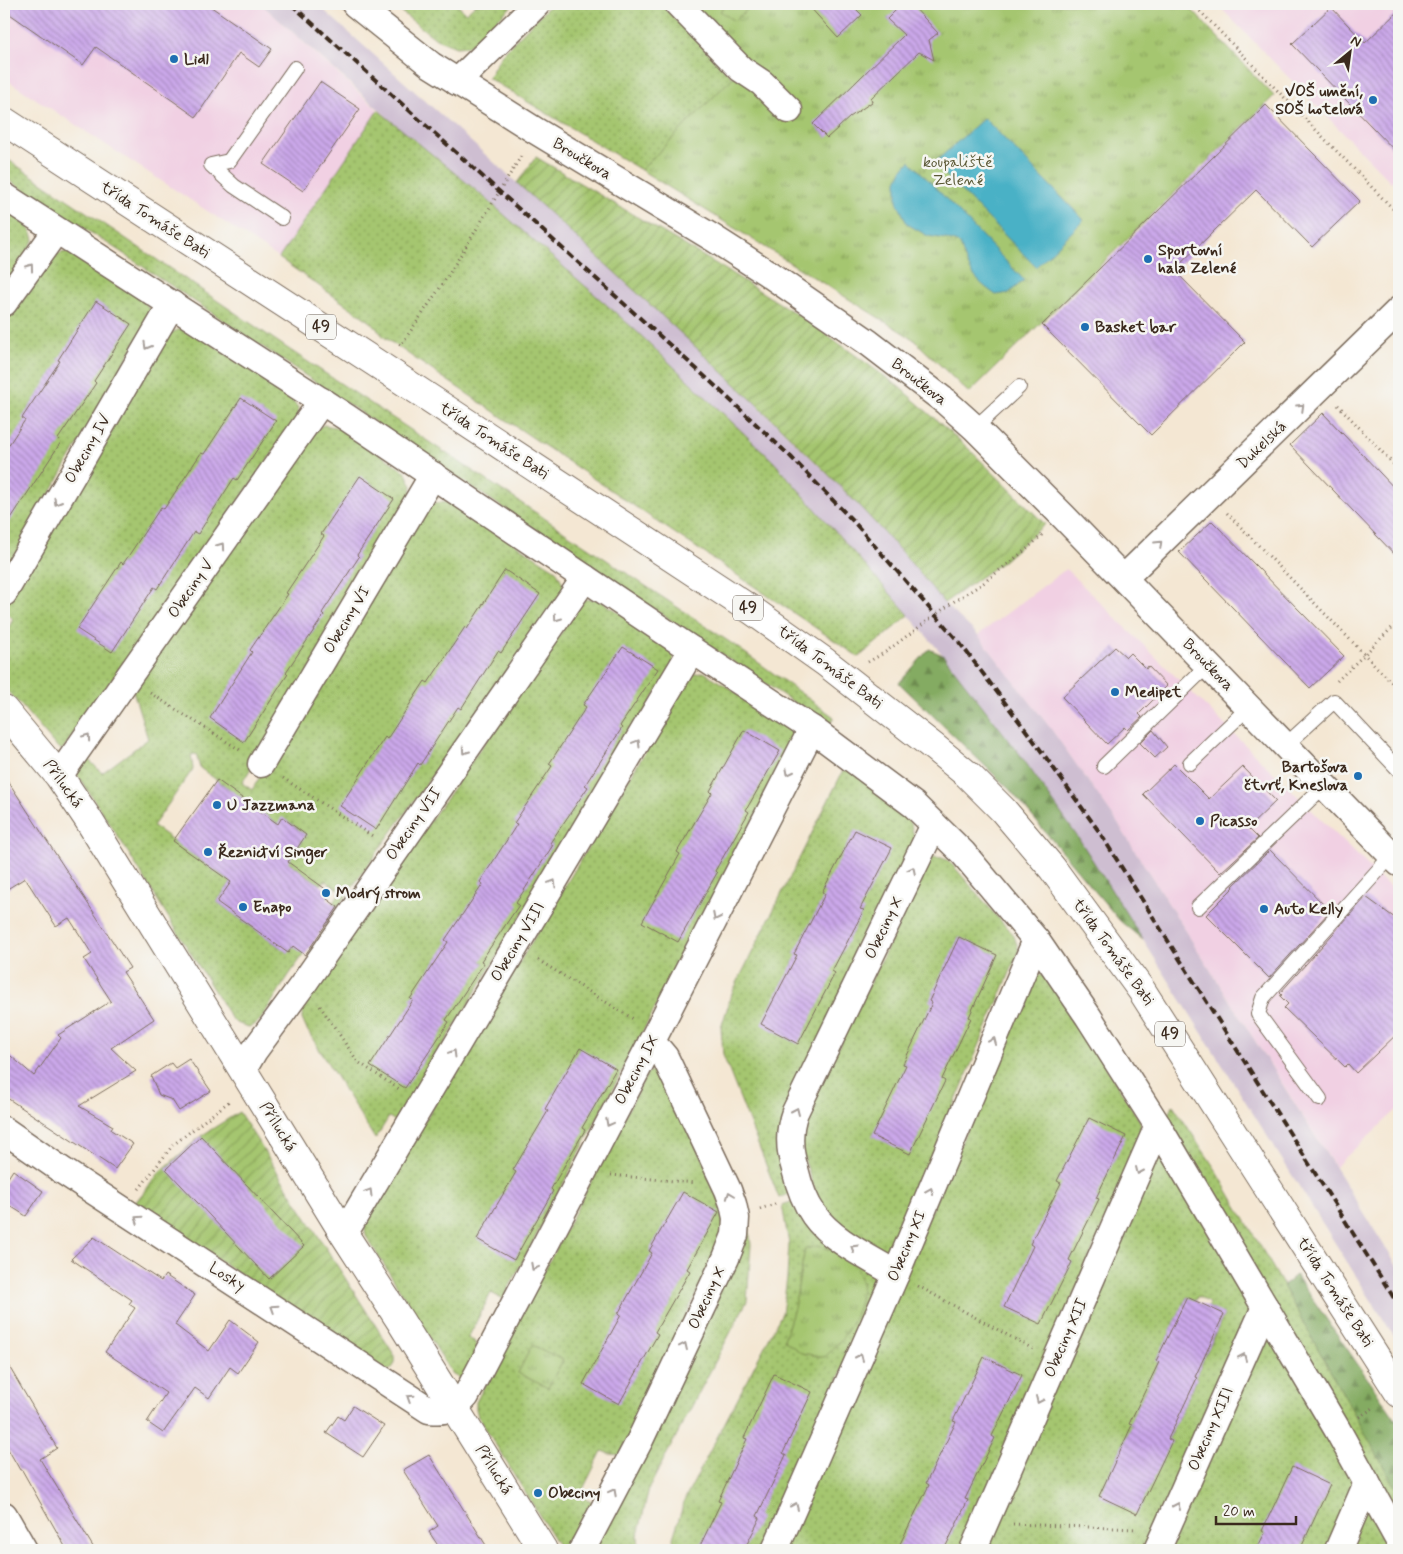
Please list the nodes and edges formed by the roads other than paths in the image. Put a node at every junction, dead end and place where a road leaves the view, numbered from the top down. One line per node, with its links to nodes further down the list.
1 (355, 4): 5 (street, Broučkova)
2 (537, 4): 5 (street)
3 (678, 4): 6 (street)
4 (295, 68): 9 (lane)
5 (458, 82): 16 (street, Broučkova)
6 (789, 110)
7 (4, 121): 45 (main road, třída Tomáše Bati / 49)
8 (4, 196): 10 (street)
9 (282, 218)
10 (56, 231): 11 (street, one-way to 10); 12 (street)
11 (4, 302)
12 (172, 304): 15 (street); 20 (street, Obeciny IV, one-way to 20)
13 (1399, 310): 19 (street, Dukelská, one-way to 13)
14 (1019, 387): 16 (lane)
15 (322, 401): 17 (street); 31 (street, Obeciny V, one-way to 15)
16 (974, 428): 19 (street, Broučkova)
17 (433, 475): 18 (street); 28 (street, Obeciny VI)
18 (585, 578): 21 (street); 38 (street, Obeciny VII, one-way to 38)
19 (1124, 578): 22 (street, Broučkova)
20 (4, 593)
21 (692, 650): 25 (street); 42 (street, Obeciny VIII, one-way to 21)
22 (1208, 665): 23 (street, Broučkova); 29 (lane)
23 (1249, 707): 26 (street, Broučkova); 27 (lane)
24 (4, 710): 31 (main road, Přílucká)
25 (812, 728): 33 (street); 37 (street, Obeciny IX, one-way to 37)
26 (1286, 745): 30 (lane); 32 (street, Broučkova)
27 (1190, 763)
28 (261, 764)
29 (1104, 766)
30 (1399, 770)
31 (59, 776): 38 (main road, Přílucká)
32 (1325, 785): 34 (street, Broučkova); 35 (lane)
33 (934, 825): 36 (street); 43 (street, Obeciny X, one-way to 33)
34 (1396, 859): 39 (lane)
35 (1198, 907)
36 (1036, 940): 40 (street); 43 (street, Obeciny XI, one-way to 36)
37 (651, 1043): 46 (street, Obeciny IX, one-way to 46); 53 (street, Obeciny X, one-way to 37)
38 (240, 1082): 42 (main road, Přílucká)
39 (1320, 1099)
40 (1158, 1126): 44 (street); 55 (street, Obeciny XII, one-way to 55)
41 (4, 1130): 46 (street, Losky, one-way to 41)
42 (344, 1234): 46 (main road, Přílucká)
43 (896, 1274): 54 (street, Obeciny XI, one-way to 43)
44 (1265, 1307): 47 (street); 49 (street, Obeciny XIII, one-way to 44)
45 (1399, 1393)
46 (454, 1407): 52 (main road, Přílucká)
47 (1367, 1483): 50 (street); 56 (street)
48 (4, 1515): 51 (street)
49 (1162, 1540)
50 (1399, 1541)
51 (24, 1550)
52 (544, 1550)
53 (582, 1550)
54 (776, 1550)
55 (973, 1550)
56 (1338, 1550)

